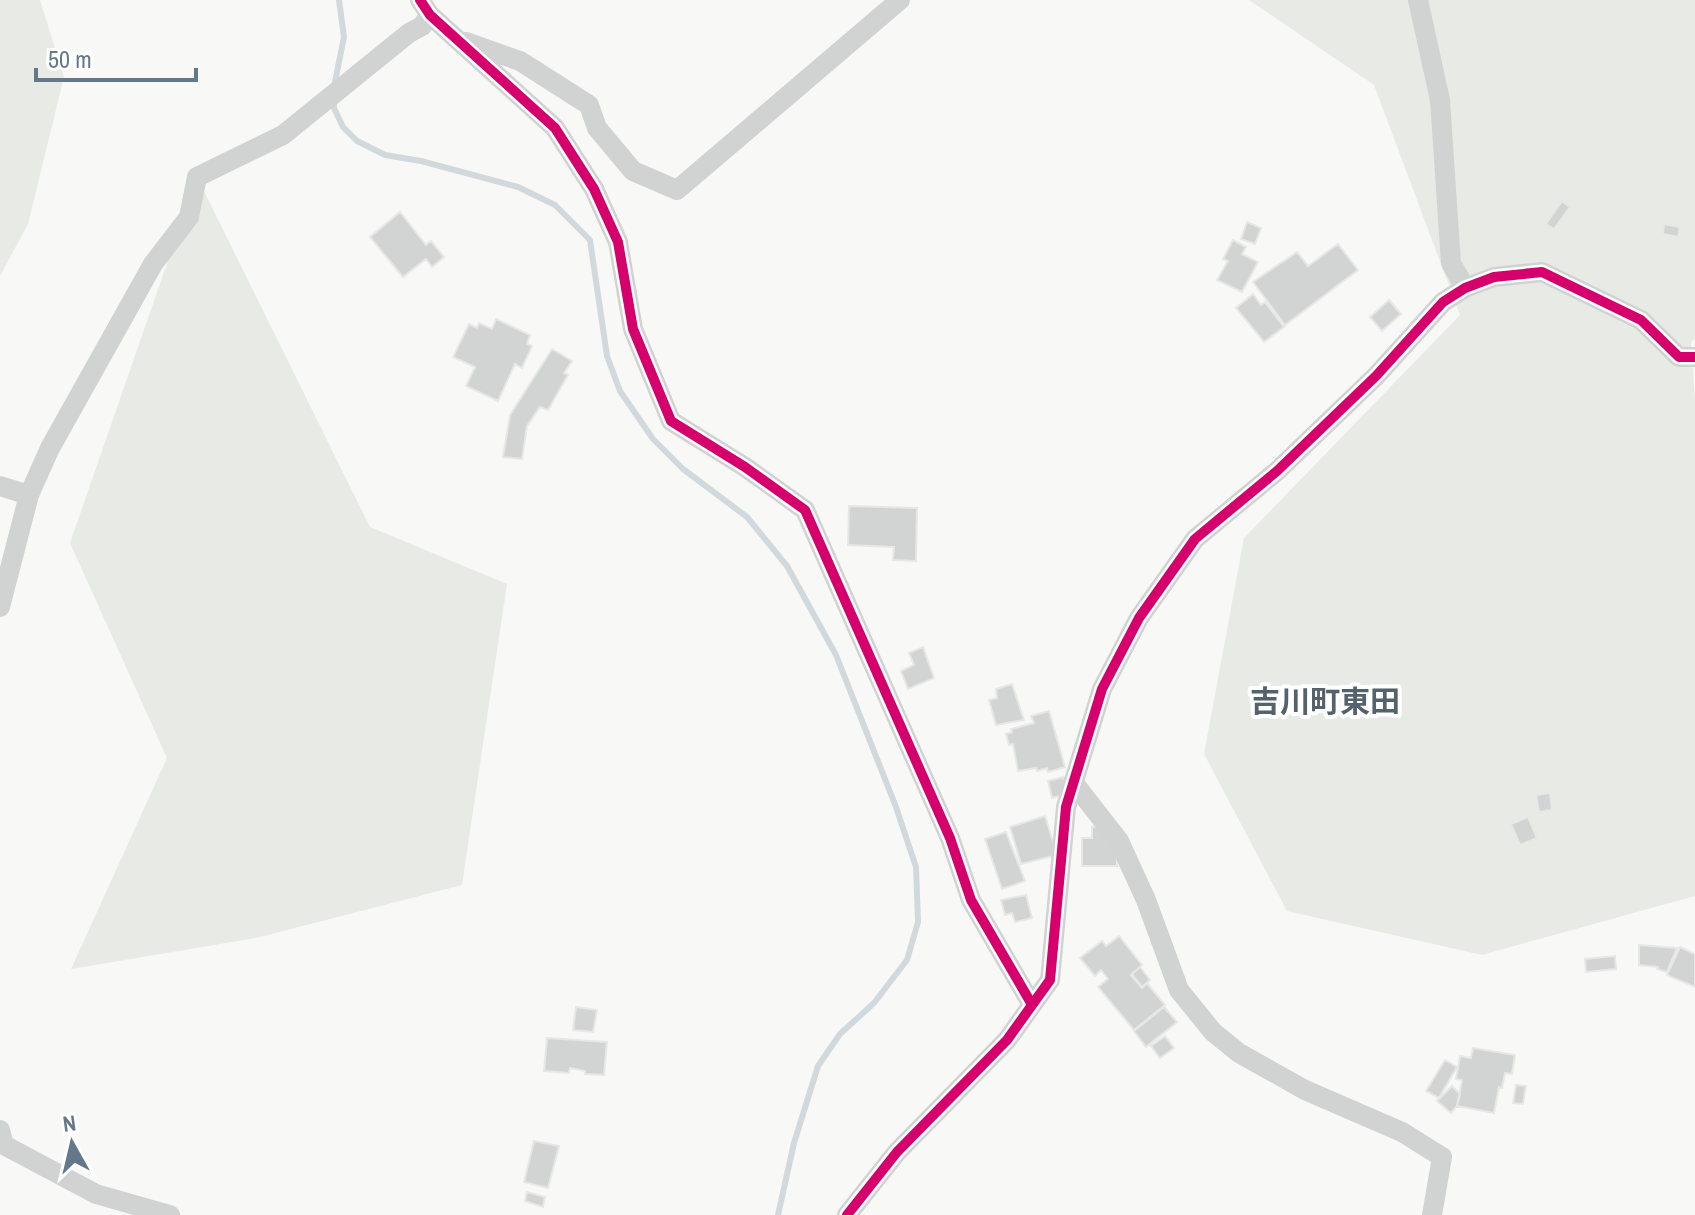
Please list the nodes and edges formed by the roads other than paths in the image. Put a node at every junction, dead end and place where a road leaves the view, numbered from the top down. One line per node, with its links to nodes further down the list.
1 (900, 0): 4 (street)
2 (1418, 0): 5 (street)
3 (425, 7): 4 (street); 8 (street)
4 (457, 39): 11 (street)
5 (1465, 288): 6 (street); 10 (street)
6 (1695, 357)
7 (0, 486): 8 (street)
8 (29, 495): 9 (street)
9 (0, 607)
10 (1073, 782): 11 (street); 15 (street)
11 (1031, 1003): 14 (street)
12 (0, 1130): 13 (street)
13 (170, 1215)
14 (847, 1215)
15 (1432, 1215)

